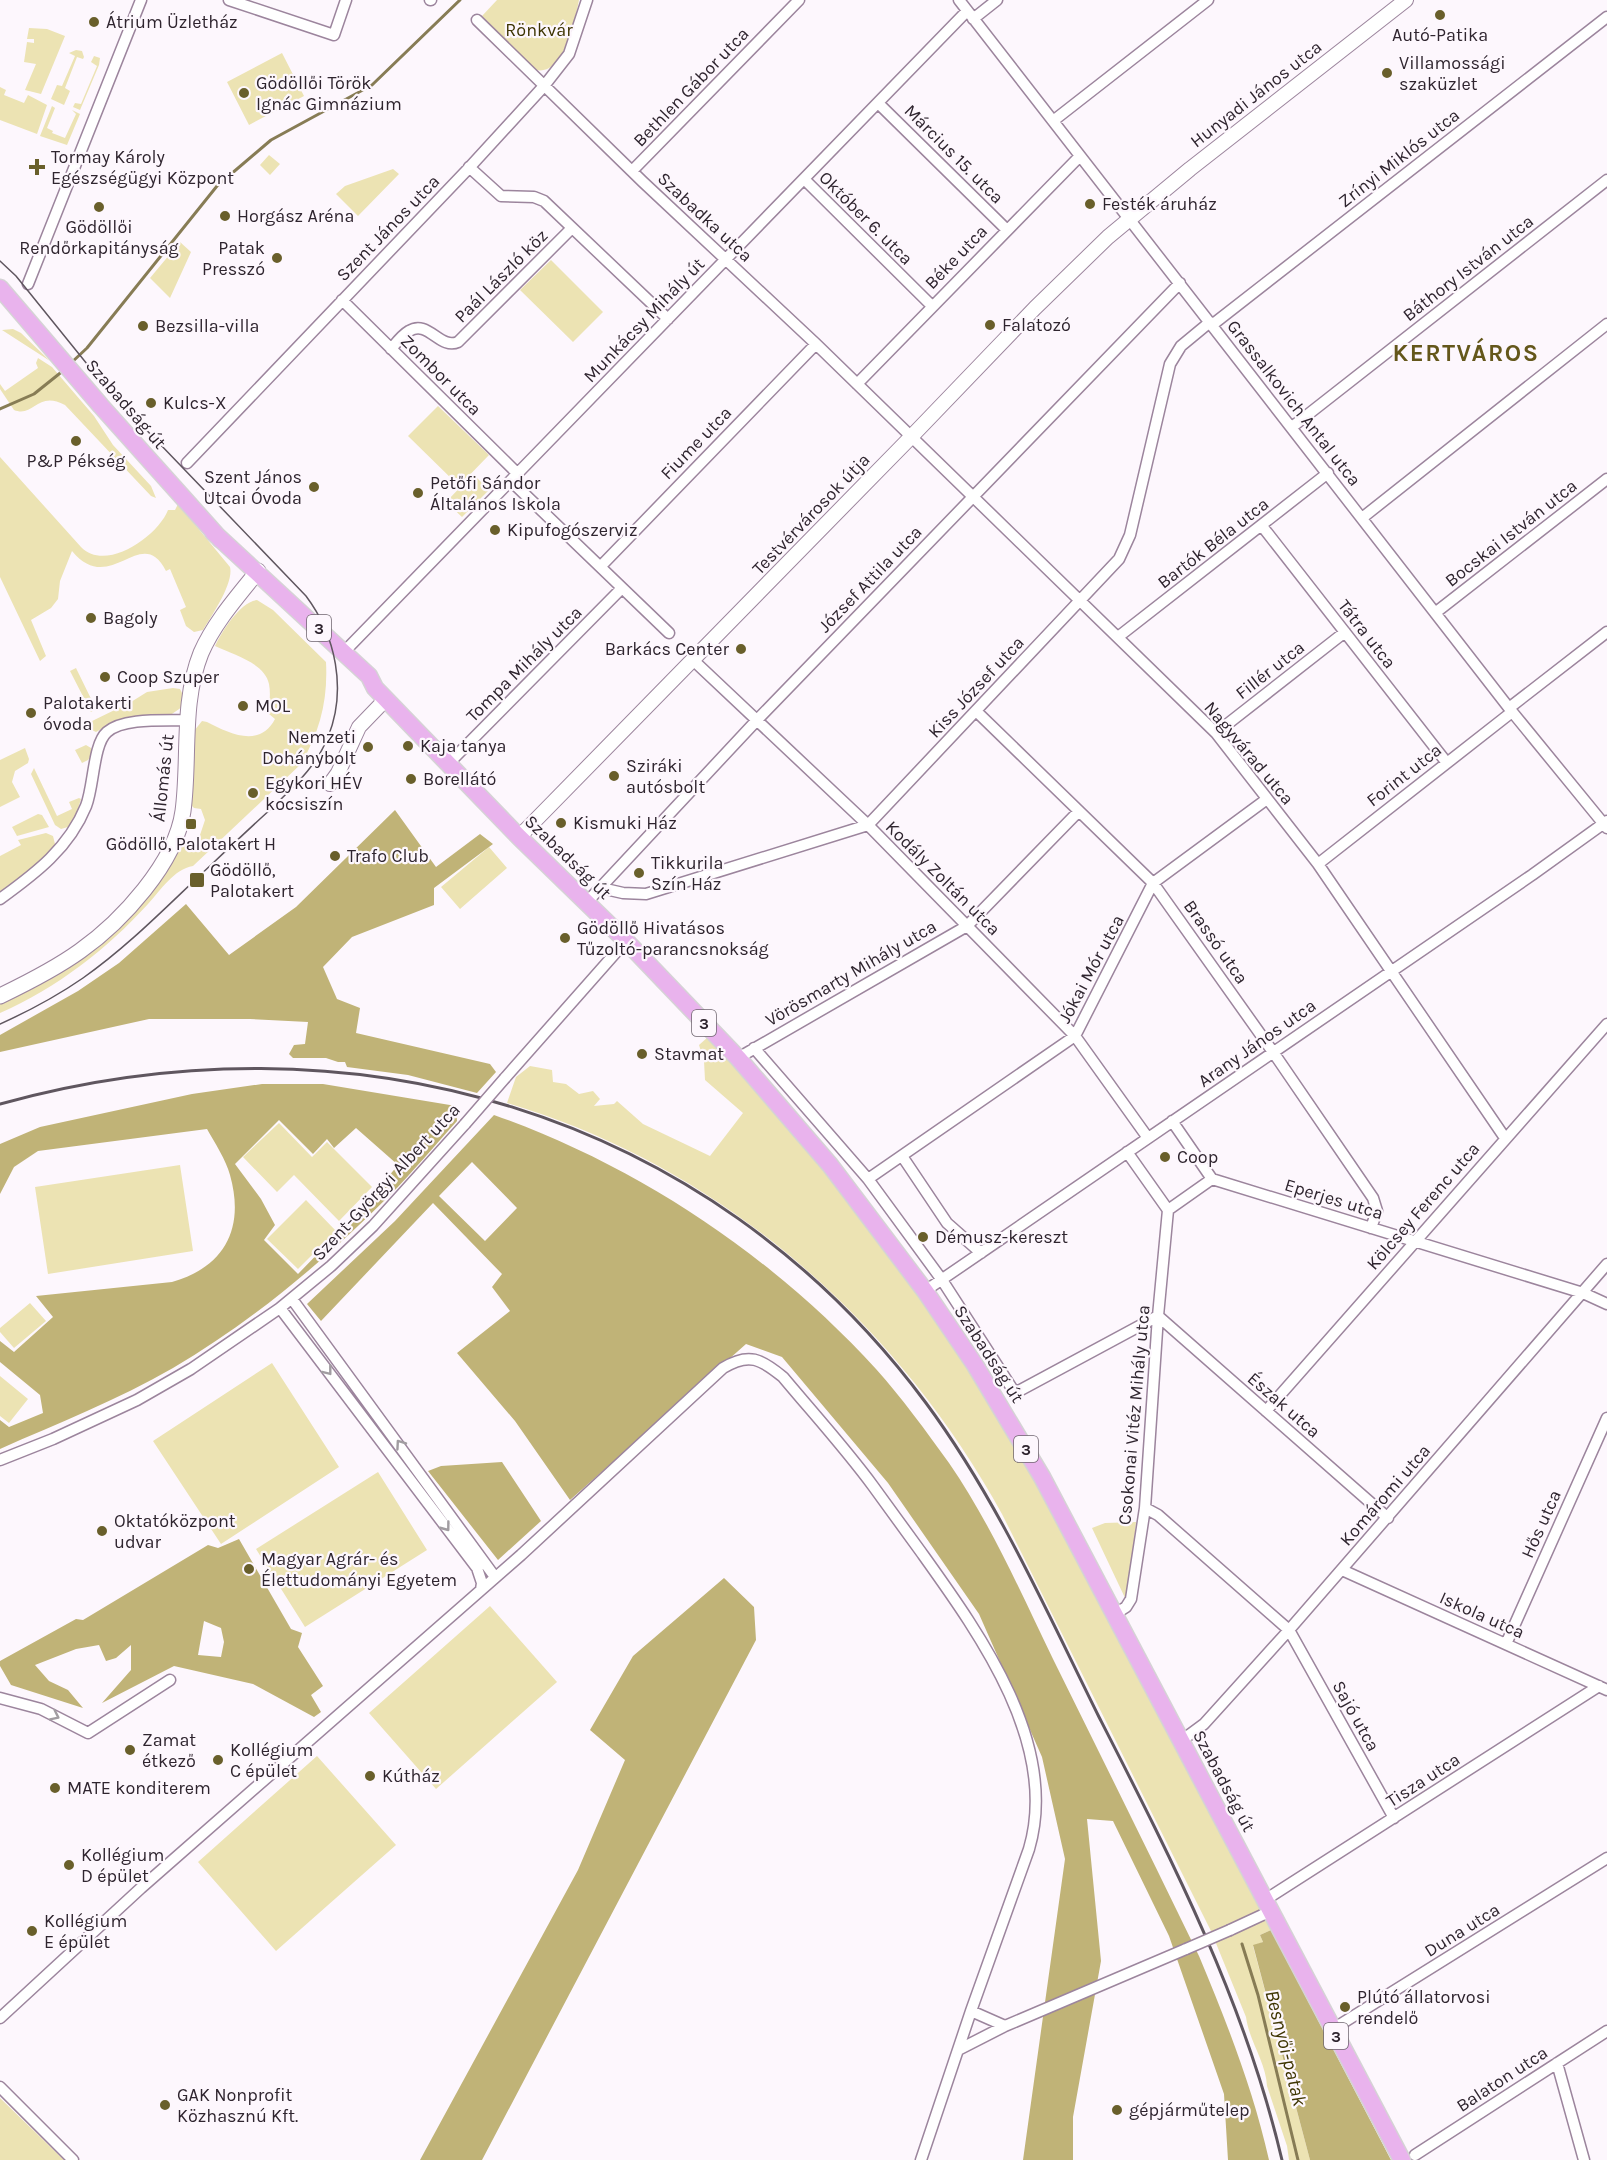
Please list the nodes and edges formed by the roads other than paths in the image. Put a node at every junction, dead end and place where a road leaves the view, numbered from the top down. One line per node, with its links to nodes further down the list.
1 (141, 0): 26 (street)
2 (229, 0): 3 (street)
3 (346, 0)
4 (587, 0): 13 (street, Szent János utca)
5 (800, 0): 18 (street, Bethlen Gábor utca)
6 (959, 0): 10 (street, Grassalkovich Antal utca)
7 (997, 0): 10 (street, Munkácsy Mihály út)
8 (1208, 0): 15 (street)
9 (1406, 0): 21 (street, Hunyadi János utca)
10 (970, 15): 14 (street, Munkácsy Mihály út); 15 (street, Grassalkovich Antal utca)
11 (1607, 17): 32 (street, Zrínyi Miklós utca)
12 (477, 20): 13 (street, Szabadka utca)
13 (544, 86): 17 (street, Szent János utca); 18 (street, Szabadka utca)
14 (878, 103): 19 (street, Munkácsy Mihály út); 23 (street, Március 15. utca)
15 (1053, 121): 16 (street, Grassalkovich Antal utca)
16 (1080, 156): 21 (street, Grassalkovich Antal utca); 23 (street, Béke utca)
17 (469, 167): 22 (street, Paál László köz); 29 (street, Szent János utca)
18 (632, 171): 24 (street, Szabadka utca)
19 (804, 179): 24 (street, Munkácsy Mihály út); 30 (street, Október 6. utca)
20 (1607, 180): 37 (street, Báthory István utca)
21 (1130, 219): 25 (street, Grassalkovich Antal utca); 38 (street, Testvérvárosok útja)
22 (572, 228): 31 (street, Paál László köz); 35 (street, Paál László köz)
23 (1006, 229): 30 (street, Béke utca)
24 (727, 258): 31 (street, Munkácsy Mihály út); 34 (street, Szabadka utca)
25 (1180, 283): 32 (street, Grassalkovich Antal utca); 43 (street, József Attila utca)
26 (28, 284)
27 (0, 288): 28 (main road, Szabadság út / 3)
28 (6, 298): 47 (main road, Szabadság út / 3)
29 (342, 300): 35 (street, Zombor utca); 39 (street, Szent János utca)
30 (932, 306): 36 (street, Béke utca)
31 (668, 319): 41 (street, Munkácsy Mihály út)
32 (1211, 324): 37 (street, Grassalkovich Antal utca); 49 (street, Kiss József utca)
33 (1607, 324): 44 (street)
34 (816, 344): 36 (street, Szabadka utca); 46 (street, Fiume utca)
35 (391, 349): 41 (street, Zombor utca)
36 (857, 384): 38 (street, Szabadka utca)
37 (1292, 428): 40 (street, Grassalkovich Antal utca)
38 (911, 437): 43 (street, Nagyvárad utca); 56 (street, Testvérvárosok útja)
39 (187, 463)
40 (1328, 474): 44 (street, Grassalkovich Antal utca); 45 (street, Bartók Béla utca)
41 (514, 477): 46 (street, Zombor utca); 55 (street, Munkácsy Mihály út)
42 (1607, 478): 50 (street, Bocskai István utca)
43 (972, 497): 49 (street, Nagyvárad utca); 61 (street, József Attila utca)
44 (1362, 518): 50 (street, Grassalkovich Antal utca)
45 (1262, 526): 51 (street, Tátra utca); 54 (street, Bartók Béla utca)
46 (601, 566): 48 (street, Zombor utca)
47 (255, 574): 55 (main road, Szabadság út / 3); 57 (main road, Szabadság út / 3); 60 (main road, Állomás út)
48 (622, 588): 53 (street, Zombor utca); 63 (street, Tompa Mihály utca)
49 (1080, 601): 54 (street, Nagyvárad utca); 59 (street, Kiss József utca)
50 (1435, 613): 58 (street, Grassalkovich Antal utca)
51 (1345, 632): 62 (street, Fillér utca); 64 (street, Tátra utca)
52 (1607, 632): 58 (street, Forint utca)
53 (669, 633)
54 (1118, 637): 62 (street, Nagyvárad utca)
55 (344, 652): 57 (main road, Szabadság út / 3)
56 (693, 660): 61 (street, Kodály Zoltán utca); 70 (street, Testvérvárosok útja)
57 (380, 693): 63 (main road, Szabadság út / 3); 65 (street)
58 (1510, 710): 64 (street, Forint utca); 69 (street, Grassalkovich Antal utca)
59 (976, 711): 67 (street, Brassó utca); 68 (street, Kiss József utca)
60 (188, 720): 74 (street); 79 (main road, Állomás út)
61 (757, 720): 68 (street, Kodály Zoltán utca); 73 (street, József Attila utca)
62 (1216, 733): 66 (street, Nagyvárad utca)
63 (449, 763): 70 (main road, Szabadság út / 3)
64 (1447, 763): 71 (street, Forint utca)
65 (330, 784)
66 (1268, 799): 71 (street, Nagyvárad utca); 72 (street, Jókai Mór utca)
67 (1079, 811): 72 (street, Brassó utca); 76 (street, Vörösmarty Mihály utca)
68 (868, 825): 73 (street, Kiss József utca); 76 (street, Kodály Zoltán utca)
69 (1606, 825): 78 (street, Arany János utca)
70 (519, 837): 75 (main road, Szabadság út / 3)
71 (1318, 864): 78 (street, Nagyvárad utca)
72 (1153, 883): 81 (street, Jókai Mór utca); 83 (street, Brassó utca)
73 (601, 888): 75 (street, József Attila utca)
74 (0, 899)
75 (587, 902): 77 (main road, Szabadság út / 3)
76 (967, 926): 81 (street, Kodály Zoltán utca); 82 (street, Vörösmarty Mihály utca)
77 (626, 940): 84 (main road, Szabadság út / 3); 100 (street, Szent-Györgyi Albert utca, bridge)
78 (1392, 970): 83 (street, Arany János utca); 87 (street, Nagyvárad utca)
79 (0, 996)
80 (1607, 1024): 87 (street, Kölcsey Ferenc utca)
81 (1075, 1036): 86 (street, Kodály Zoltán utca); 89 (street, Jókai Mór utca)
82 (754, 1048): 84 (street, Vörösmarty Mihály utca); 90 (street, Szabadság út)
83 (1273, 1052): 85 (street, Arany János utca); 93 (street, Brassó utca)
84 (738, 1058): 98 (main road, Szabadság út / 3)
85 (1172, 1121): 86 (street, Arany János utca); 91 (street)
86 (1148, 1138): 88 (street, Arany János utca)
87 (1505, 1138): 94 (street, Kölcsey Ferenc utca)
88 (1127, 1152): 92 (street); 95 (street, Arany János utca)
89 (902, 1156): 90 (street, Jókai Mór utca); 95 (street)
90 (868, 1179): 97 (street, Szabadság út)
91 (1212, 1179): 92 (street); 93 (street, Eperjes utca)
92 (1168, 1210): 103 (street, Csokonai Vitéz Mihály utca)
93 (1371, 1228): 94 (street, Eperjes utca)
94 (1414, 1242): 99 (street, Eperjes utca); 106 (street, Kölcsey Ferenc utca)
95 (981, 1253): 97 (street, Arany János utca)
96 (1607, 1264): 99 (street, Komáromi utca)
97 (942, 1280): 98 (street, Arany János utca); 103 (street, Szabadság út)
98 (925, 1291): 115 (main road, Szabadság út / 3)
99 (1583, 1293): 101 (street, Eperjes utca); 111 (street, Komáromi utca)
100 (292, 1299): 102 (street, Szent-Györgyi Albert utca); 104 (street)
101 (1607, 1304)
102 (280, 1308): 105 (street); 108 (street, Szent-Györgyi Albert utca)
103 (1158, 1316): 106 (street, Észak utca); 110 (street, Csokonai Vitéz Mihály utca)
104 (318, 1334): 105 (street); 109 (street, one-way to 104)
105 (308, 1344): 109 (street, one-way to 109)
106 (1266, 1411): 111 (street, Észak utca)
107 (1607, 1418): 117 (street, Hős utca)
108 (0, 1460)
109 (411, 1469): 113 (street); 114 (street, one-way to 114)
110 (1145, 1508): 115 (street, Csokonai Vitéz Mihály utca); 116 (street, Sajó utca)
111 (1388, 1518): 112 (street, Komáromi utca)
112 (1342, 1570): 116 (street, Komáromi utca); 117 (street, Iskola utca)
113 (495, 1577): 114 (street); 125 (street)
114 (482, 1590): 126 (street)
115 (1115, 1614): 121 (main road, Szabadság út / 3)
116 (1289, 1630): 121 (street, Komáromi utca); 122 (street, Sajó utca)
117 (1506, 1644): 119 (street, Iskola utca)
118 (170, 1680): 120 (street, one-way to 118)
119 (1603, 1688): 122 (street, Tisza utca)
120 (0, 1698)
121 (1181, 1741): 124 (main road, Szabadság út / 3)
122 (1394, 1818): 124 (street, Tisza utca)
123 (1607, 1858): 128 (street, Duna utca)
124 (1268, 1906): 127 (street, Tisza utca, bridge); 128 (main road, Szabadság út / 3)
125 (971, 2011): 127 (street); 130 (street)
126 (0, 2018)
127 (1005, 2026): 130 (street, Tisza utca)
128 (1333, 2030): 133 (main road, Szabadság út / 3)
129 (1607, 2031): 131 (street, Balaton utca)
130 (960, 2049): 135 (street)
131 (1557, 2063): 133 (street, Balaton utca); 136 (street)
132 (0, 2087): 134 (street)
133 (1408, 2157)
134 (73, 2160)
135 (921, 2160)
136 (1584, 2160)

